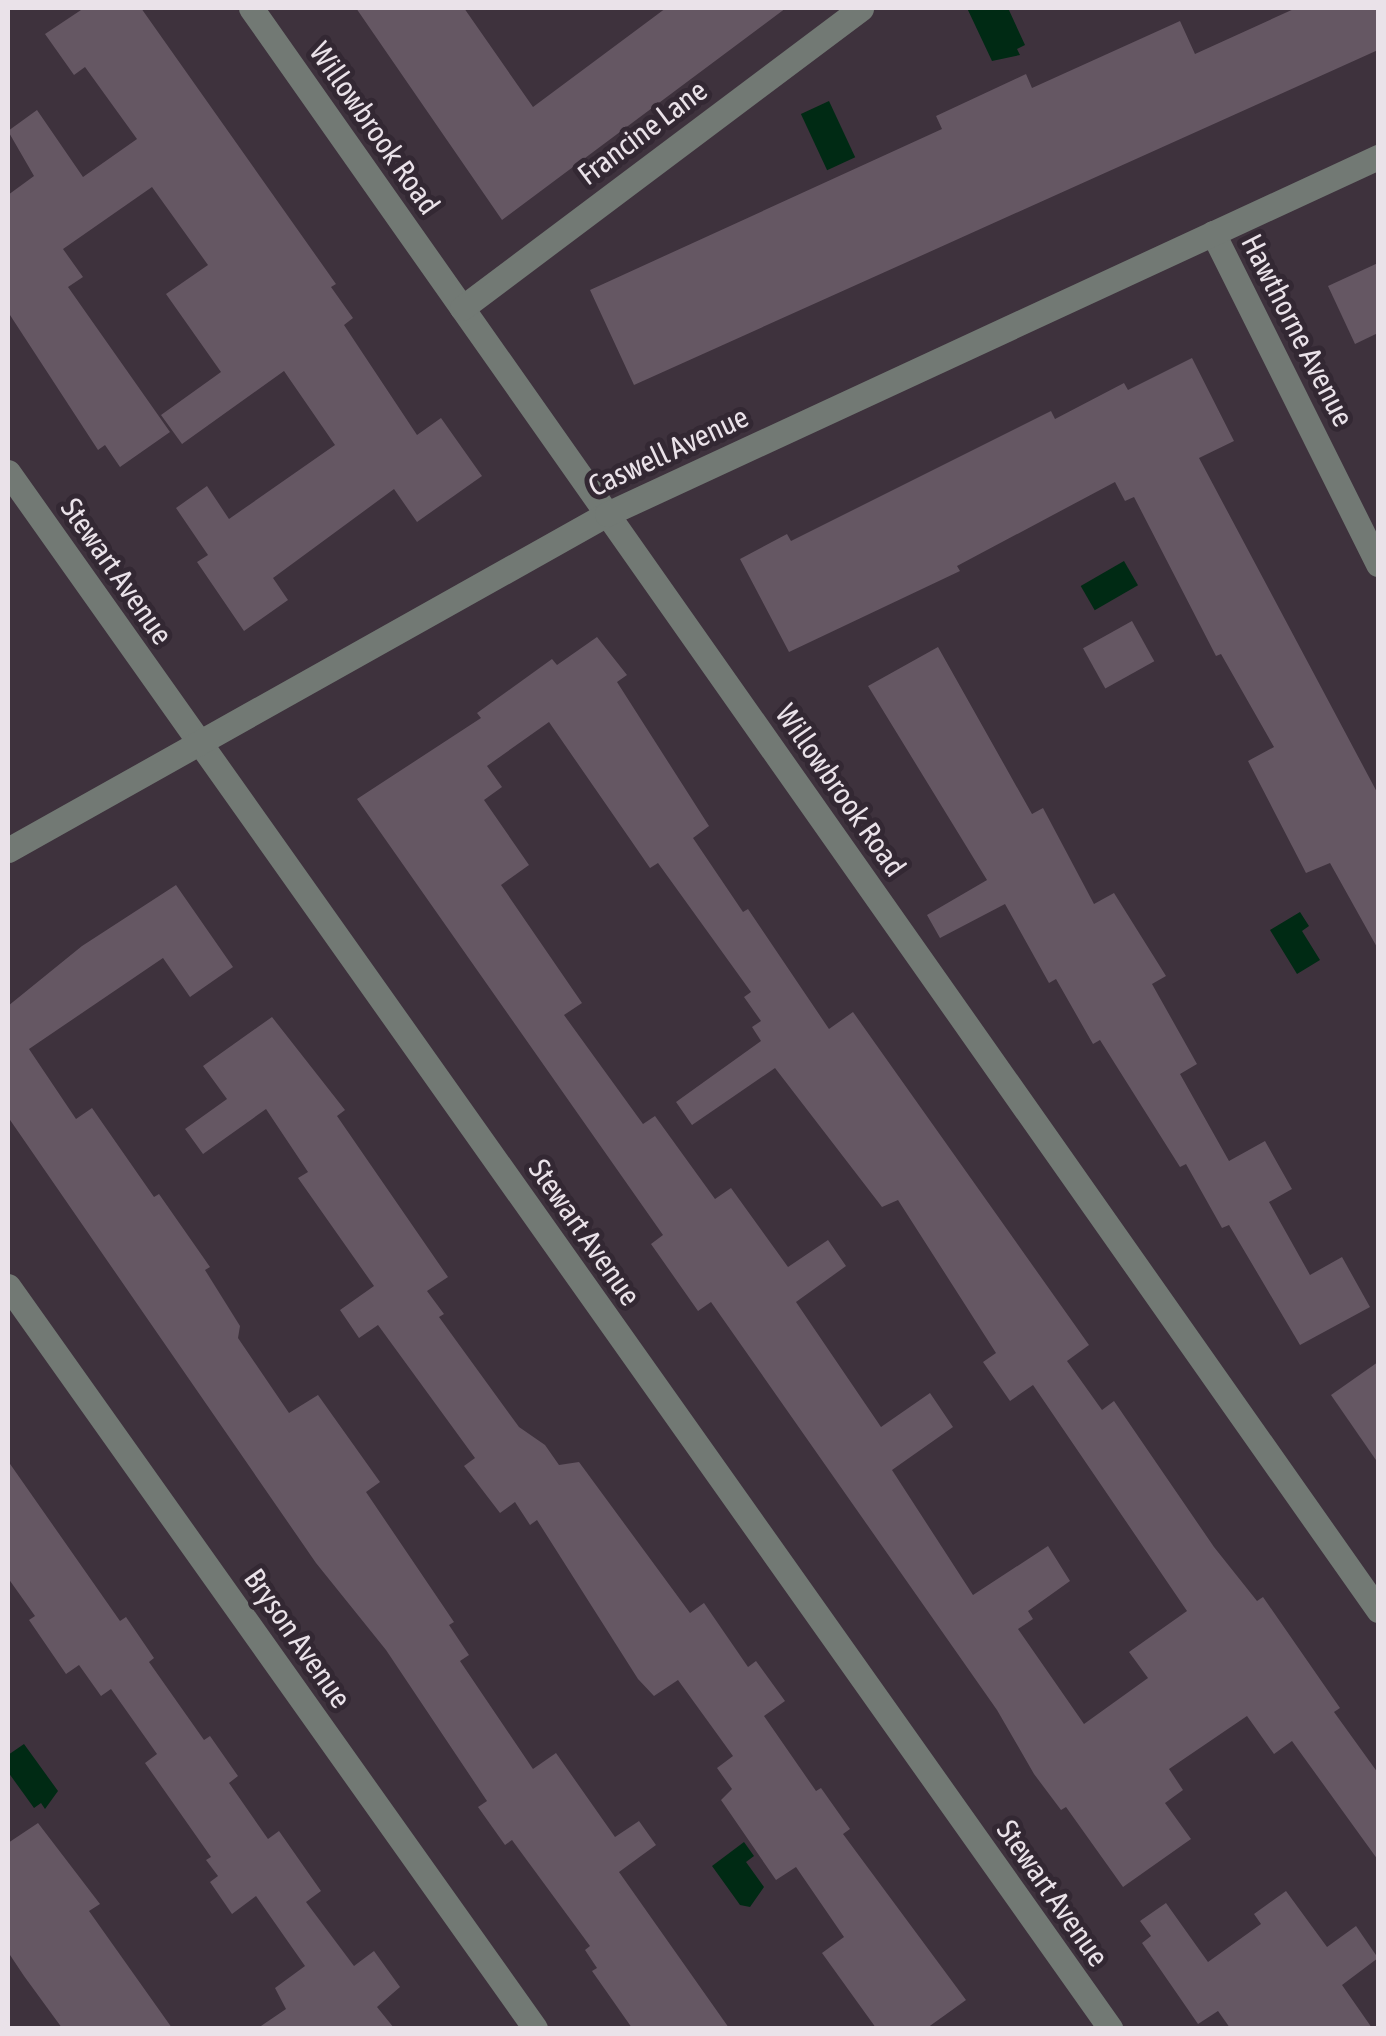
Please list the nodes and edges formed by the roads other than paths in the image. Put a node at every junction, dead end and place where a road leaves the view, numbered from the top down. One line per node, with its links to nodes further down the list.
1 (251, 8): 5 (street, Willowbrook Road)
2 (861, 8): 5 (street, Francine Lane)
3 (1378, 157): 4 (street, Caswell Avenue)
4 (1213, 233): 7 (street, Caswell Avenue); 8 (street, Hawthorne Avenue)
5 (462, 308): 7 (street, Willowbrook Road)
6 (8, 472): 9 (street, Stewart Avenue)
7 (607, 514): 9 (street, Caswell Avenue); 12 (street, Willowbrook Road)
8 (1378, 564)
9 (198, 743): 10 (street, Caswell Avenue); 14 (street, Stewart Avenue)
10 (8, 850)
11 (8, 1286): 13 (street, Bryson Avenue)
12 (1378, 1610)
13 (534, 2028)
14 (1110, 2028)

